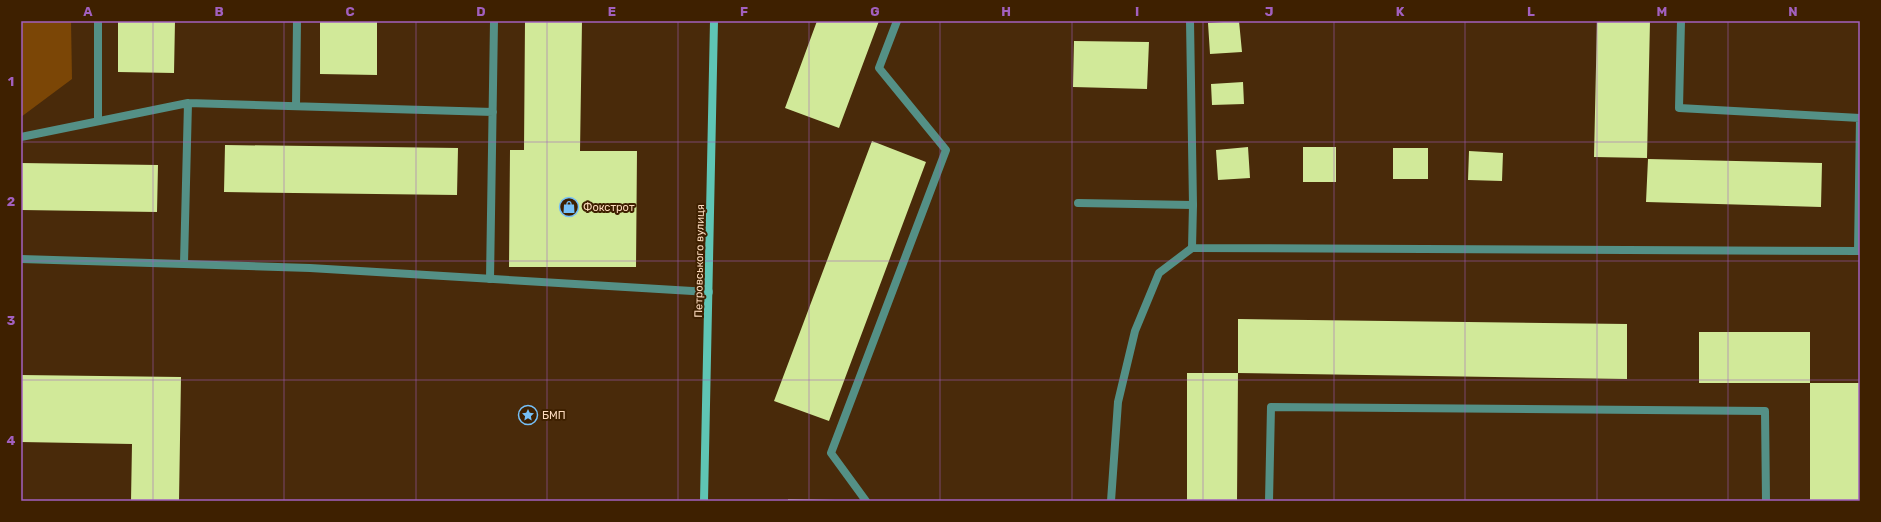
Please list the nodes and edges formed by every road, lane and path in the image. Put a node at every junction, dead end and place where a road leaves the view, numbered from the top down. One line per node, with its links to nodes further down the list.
1 (98, 21): 11 (street)
2 (297, 21): 9 (street)
3 (494, 21): 10 (street)
4 (714, 21): 20 (street, Петровського вулиця)
5 (897, 21): 22 (street)
6 (1190, 21): 14 (street)
7 (1681, 21): 16 (street)
8 (188, 103): 9 (street); 11 (street); 18 (street)
9 (296, 106): 10 (street)
10 (492, 112): 19 (street)
11 (98, 121): 12 (street)
12 (21, 137)
13 (1078, 203): 14 (street)
14 (1193, 205): 15 (street)
15 (1192, 248): 16 (street); 23 (street)
16 (1859, 251)
17 (21, 259): 18 (street)
18 (184, 263): 19 (street)
19 (490, 279): 20 (street)
20 (709, 292): 21 (street, Петровського вулиця)
21 (704, 501)
22 (866, 501)
23 (1111, 501)
24 (1269, 501): 25 (street)
25 (1766, 501)

